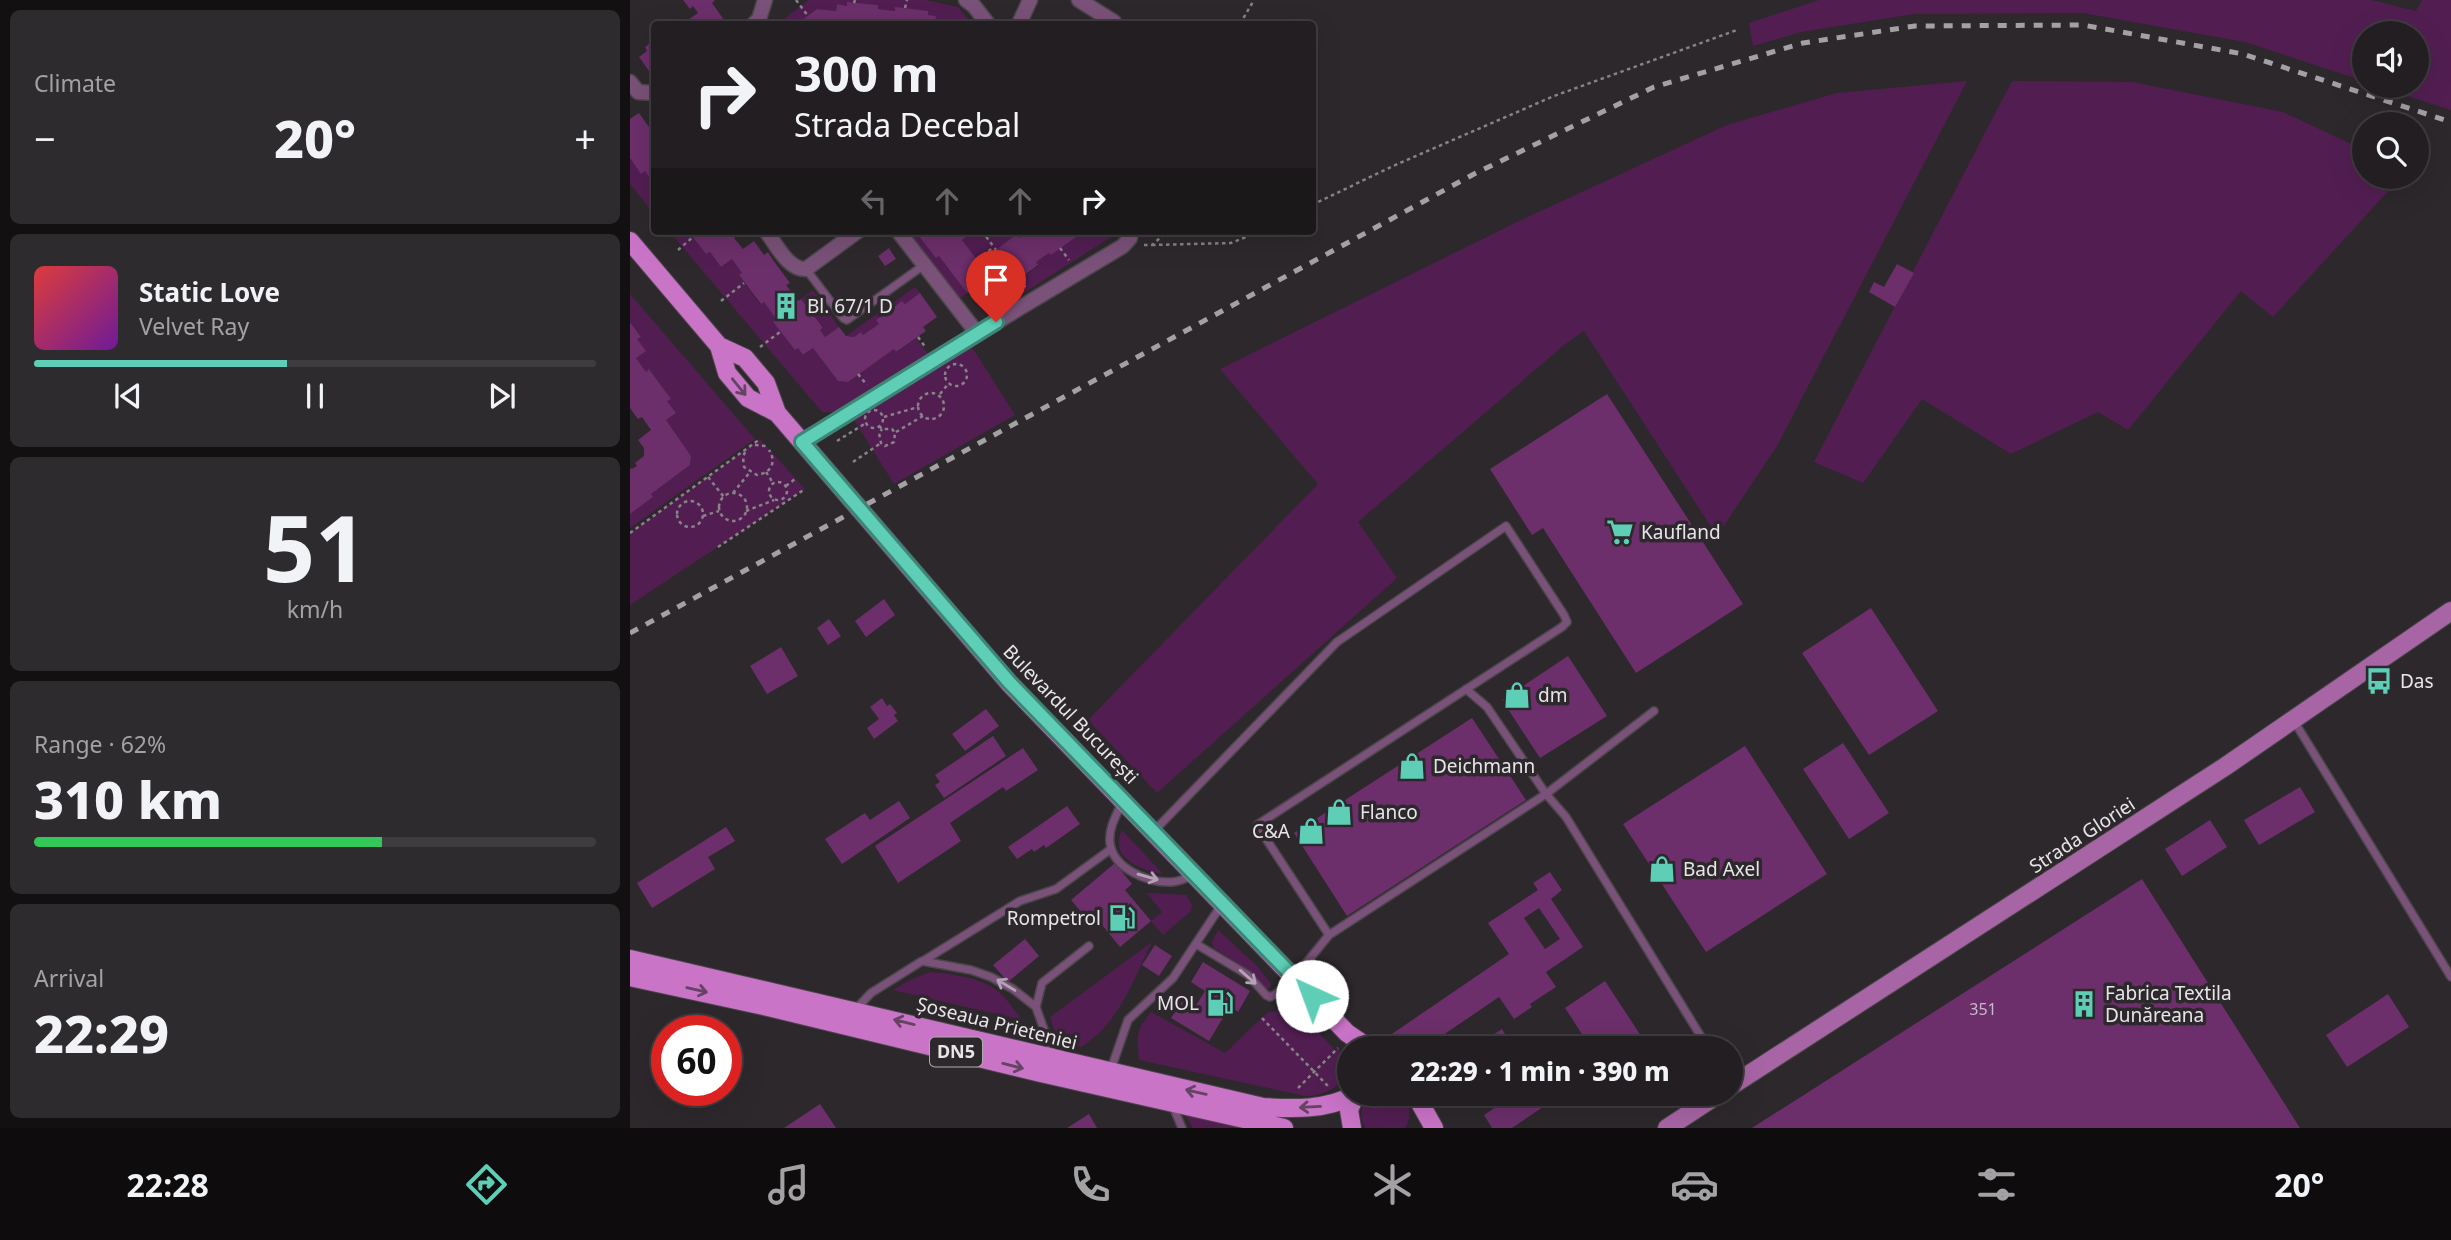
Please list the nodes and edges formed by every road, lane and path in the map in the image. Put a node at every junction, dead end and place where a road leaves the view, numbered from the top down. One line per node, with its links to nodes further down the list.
1 (765, 0): 10 (street)
2 (796, 0): 9 (path)
3 (906, 0): 8 (path)
4 (966, 0): 11 (street)
5 (1030, 0): 12 (street)
6 (1079, 0): 13 (street)
7 (1254, 0): 14 (path)
8 (905, 8)
9 (808, 16)
10 (757, 21)
11 (986, 21)
12 (1021, 21)
13 (1112, 21)
14 (1242, 21)
15 (1737, 30): 18 (path)
16 (630, 82): 17 (street)
17 (651, 93)
18 (1316, 203)
19 (769, 235): 33 (street)
20 (853, 235): 33 (street)
21 (901, 235): 32 (street)
22 (986, 235): 31 (path)
23 (1130, 235): 29 (street)
24 (1163, 235): 28 (path)
25 (1251, 235): 28 (path)
26 (693, 237): 30 (path)
27 (630, 242): 49 (main road, Bulevardul București)
28 (1152, 245): 29 (path)
29 (1123, 246): 37 (street)
30 (678, 250)
31 (977, 259)
32 (925, 265): 33 (lane); 37 (street)
33 (806, 269)
34 (744, 283): 35 (path)
35 (721, 301)
36 (780, 332): 38 (path)
37 (977, 333): 49 (street)
38 (760, 347)
39 (949, 383): 39 (path); 40 (path)
40 (940, 395): 41 (path); 42 (path)
41 (918, 407): 42 (path); 43 (path)
42 (923, 416): 46 (path)
43 (883, 418): 44 (path); 45 (path)
44 (866, 423): 45 (path); 48 (path)
45 (881, 428): 46 (path); 50 (path)
46 (895, 433): 50 (path)
47 (760, 439): 51 (path)
48 (837, 441)
49 (802, 442): 78 (main road, Bulevardul București)
50 (881, 443): 53 (path)
51 (752, 446): 52 (path); 55 (path)
52 (747, 449): 54 (path); 56 (path)
53 (853, 462)
54 (750, 472): 55 (path); 61 (path)
55 (766, 472): 58 (path)
56 (708, 477): 62 (path); 63 (path)
57 (795, 479): 59 (path)
58 (773, 483): 59 (path); 64 (path)
59 (786, 486): 64 (path)
60 (804, 489): 70 (path)
61 (733, 493): 62 (path); 67 (path)
62 (724, 497): 66 (path)
63 (678, 499): 65 (path); 71 (path)
64 (774, 500): 67 (path)
65 (681, 504): 68 (path); 68 (path)
66 (719, 510): 68 (path); 69 (path)
67 (746, 512): 69 (path)
68 (703, 516)
69 (740, 519): 70 (path)
70 (746, 528): 72 (path)
71 (630, 533)
72 (718, 547)
73 (2451, 611): 76 (main road, Strada Gloriei)
74 (1466, 689): 77 (lane); 79 (lane); 83 (lane)
75 (1654, 711): 77 (lane)
76 (2294, 721): 89 (lane); 100 (main road, Strada Gloriei)
77 (1546, 794): 83 (lane); 95 (lane)
78 (1124, 800): 79 (main road, Bulevardul București); 80 (lane)
79 (1153, 832): 81 (main road, Bulevardul București)
80 (1111, 849): 81 (lane, one-way to 81); 87 (lane)
81 (1195, 876): 82 (main road, Bulevardul București)
82 (1223, 904): 84 (lane); 90 (main road, Bulevardul București)
83 (1329, 935): 90 (lane)
84 (1196, 944): 90 (lane, one-way to 90); 98 (lane)
85 (1089, 946): 91 (lane)
86 (630, 959): 92 (main road, Șoseaua Prieteniei / DN5)
87 (922, 961): 91 (lane, one-way to 87); 92 (lane)
88 (630, 976): 103 (main road, Șoseaua Prieteniei / DN5, one-way to 103)
89 (2451, 976)
90 (1294, 978): 94 (main road, Bulevardul București)
91 (1037, 1007): 97 (lane)
92 (855, 1010): 97 (main road, Șoseaua Prieteniei / DN5, one-way to 92)
93 (1262, 1018): 99 (path)
94 (1340, 1036)
95 (1701, 1036)
96 (1337, 1051): 99 (path)
97 (1055, 1059): 98 (main road, Șoseaua Prieteniei / DN5)
98 (1110, 1072): 104 (main road, Șoseaua Prieteniei / DN5, one-way to 98)
99 (1314, 1072): 101 (path); 102 (path)
100 (1743, 1078)
101 (1298, 1088)
102 (1331, 1088)
103 (1171, 1103): 109 (lane); 110 (main road, Șoseaua Prieteniei / DN5)
104 (1337, 1104)
105 (1351, 1106): 111 (main road)
106 (1420, 1106): 112 (main road)
107 (1422, 1106): 113 (main road)
108 (1701, 1106): 114 (main road)
109 (1179, 1126)
110 (1282, 1128)
111 (1352, 1128)
112 (1419, 1128)
113 (1434, 1128)
114 (1667, 1128)

